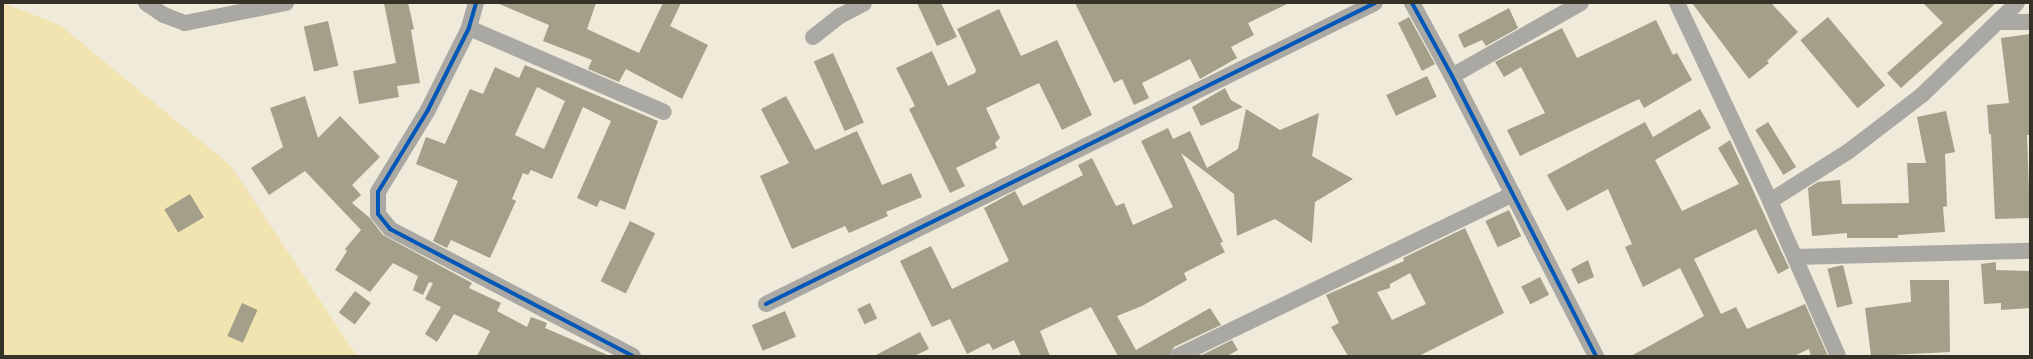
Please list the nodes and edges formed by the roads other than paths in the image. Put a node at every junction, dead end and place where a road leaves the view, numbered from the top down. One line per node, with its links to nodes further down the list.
1 (146, 3): 2 (street)
2 (286, 3)
3 (476, 3): 12 (street)
4 (864, 3): 13 (street)
5 (1375, 3): 20 (street)
6 (1412, 3): 14 (street)
7 (1580, 3): 14 (street)
8 (1678, 3): 17 (street)
9 (2017, 3): 10 (street)
10 (1998, 22): 11 (street); 17 (street)
11 (2030, 22)
12 (469, 28): 15 (street); 21 (street)
13 (813, 37)
14 (1452, 76): 16 (street)
15 (664, 112)
16 (1513, 194): 22 (street); 23 (street)
17 (1770, 201): 19 (street)
18 (2030, 251): 19 (street)
19 (1795, 257): 24 (street)
20 (766, 304)
21 (633, 356)
22 (1178, 356)
23 (1596, 356)
24 (1838, 356)

